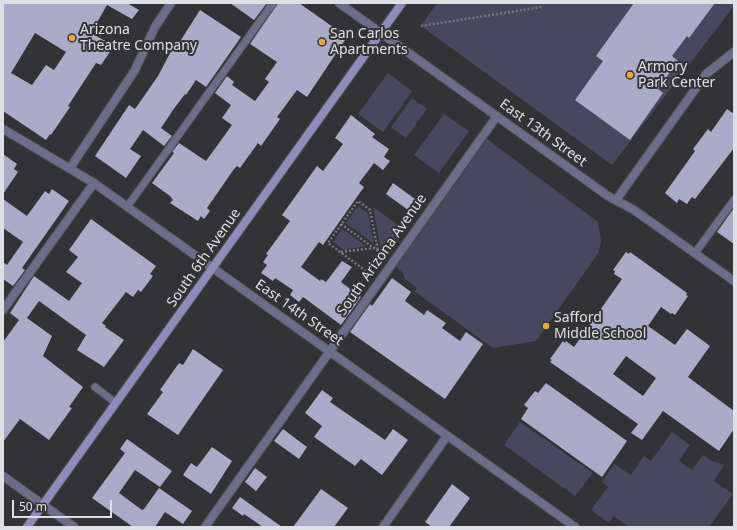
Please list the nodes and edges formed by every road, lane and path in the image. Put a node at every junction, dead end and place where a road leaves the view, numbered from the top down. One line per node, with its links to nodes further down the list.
1 (171, 3): 11 (street)
2 (273, 3): 15 (lane)
3 (339, 3): 7 (street, East 13th Street)
4 (402, 3): 7 (main road, South 6th Avenue)
5 (542, 7): 6 (path)
6 (421, 26)
7 (381, 33): 9 (street, East 13th Street); 21 (main road, South 6th Avenue)
8 (734, 52): 13 (street)
9 (497, 116): 13 (street, East 13th Street); 23 (street, South Arizona Avenue)
10 (3, 129): 11 (street, East 14th Street)
11 (70, 168): 12 (street, East 14th Street)
12 (94, 184): 15 (street, East 14th Street); 25 (street)
13 (616, 200): 20 (street, East 13th Street)
14 (734, 200): 20 (lane)
15 (127, 207): 21 (street, East 14th Street)
16 (341, 224): 17 (path); 18 (path); 19 (path)
17 (374, 248): 18 (path); 19 (path)
18 (378, 251): 23 (path)
19 (340, 253): 22 (path)
20 (695, 253): 24 (street, East 13th Street)
21 (213, 268): 26 (street, East 14th Street); 28 (main road, South 6th Avenue)
22 (366, 272)
23 (383, 276): 26 (street, South Arizona Avenue)
24 (734, 281)
25 (3, 310)
26 (330, 351): 29 (street, East 14th Street); 35 (street, South Arizona Avenue)
27 (95, 387): 28 (lane)
28 (116, 403): 31 (main road, South 6th Avenue)
29 (447, 436): 32 (street, East 14th Street); 36 (street)
30 (3, 476): 31 (street)
31 (42, 505): 33 (main road, South 6th Avenue); 34 (street)
32 (564, 524): 37 (street, East 14th Street)
33 (27, 527)
34 (74, 527)
35 (205, 527)
36 (383, 527)
37 (576, 527)

